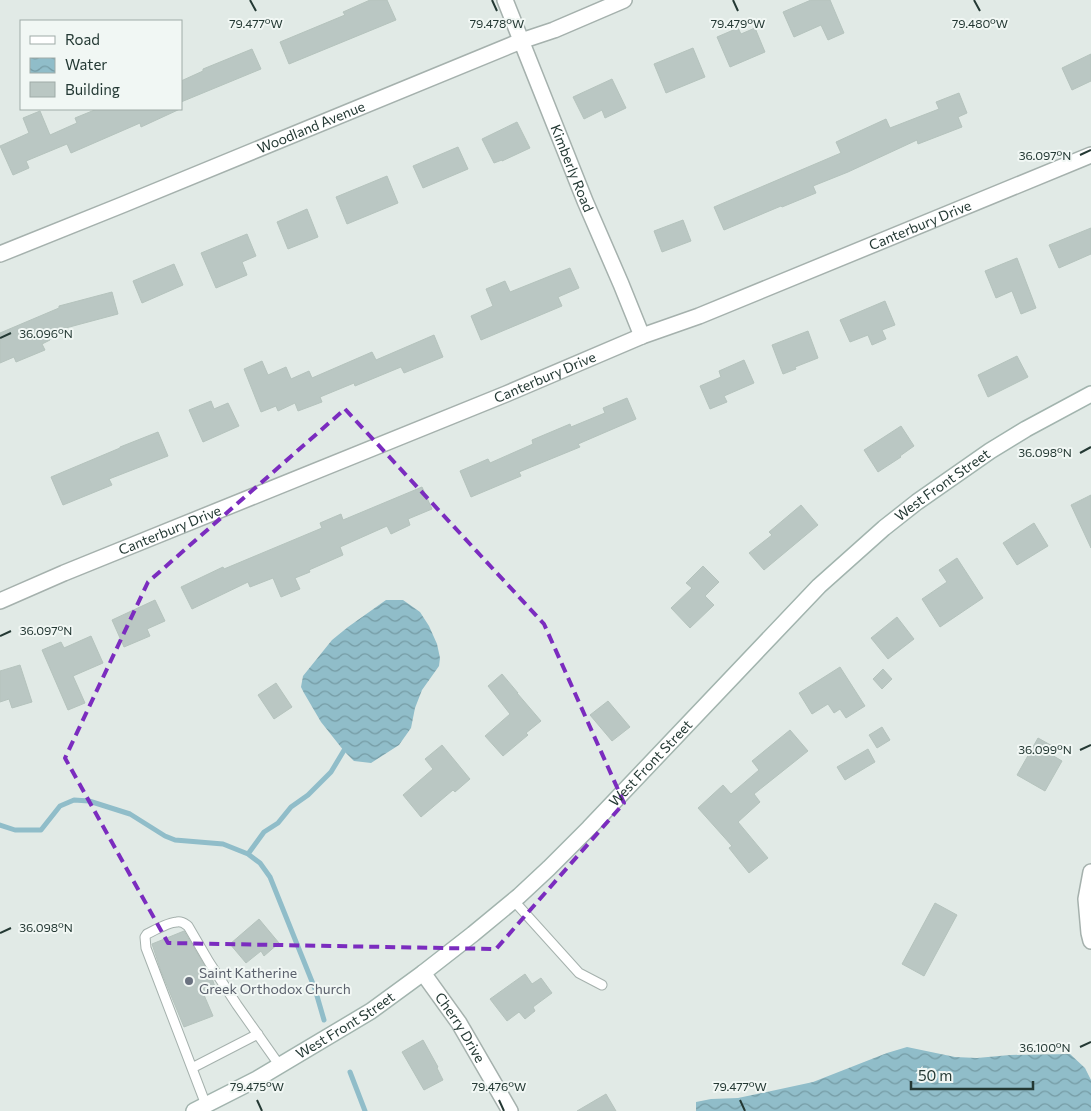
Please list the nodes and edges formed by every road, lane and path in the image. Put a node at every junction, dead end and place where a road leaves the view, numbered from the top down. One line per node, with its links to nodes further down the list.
1 (505, 0): 3 (street, Kimberly Road)
2 (624, 0): 3 (street, Woodland Avenue)
3 (521, 40): 5 (street, Woodland Avenue); 6 (street, Kimberly Road)
4 (1091, 156): 6 (street, Canterbury Drive)
5 (0, 254)
6 (642, 336): 8 (street, Canterbury Drive)
7 (1091, 394): 10 (street, West Front Street)
8 (0, 601)
9 (1091, 872): 11 (street)
10 (514, 901): 12 (street, West Front Street); 13 (lane)
11 (1091, 941)
12 (423, 973): 15 (street, West Front Street); 18 (street, Cherry Drive)
13 (602, 985)
14 (258, 1034): 15 (lane); 16 (lane); 16 (lane)
15 (280, 1066): 17 (street, West Front Street)
16 (192, 1068): 17 (lane)
17 (200, 1108)
18 (510, 1111)

